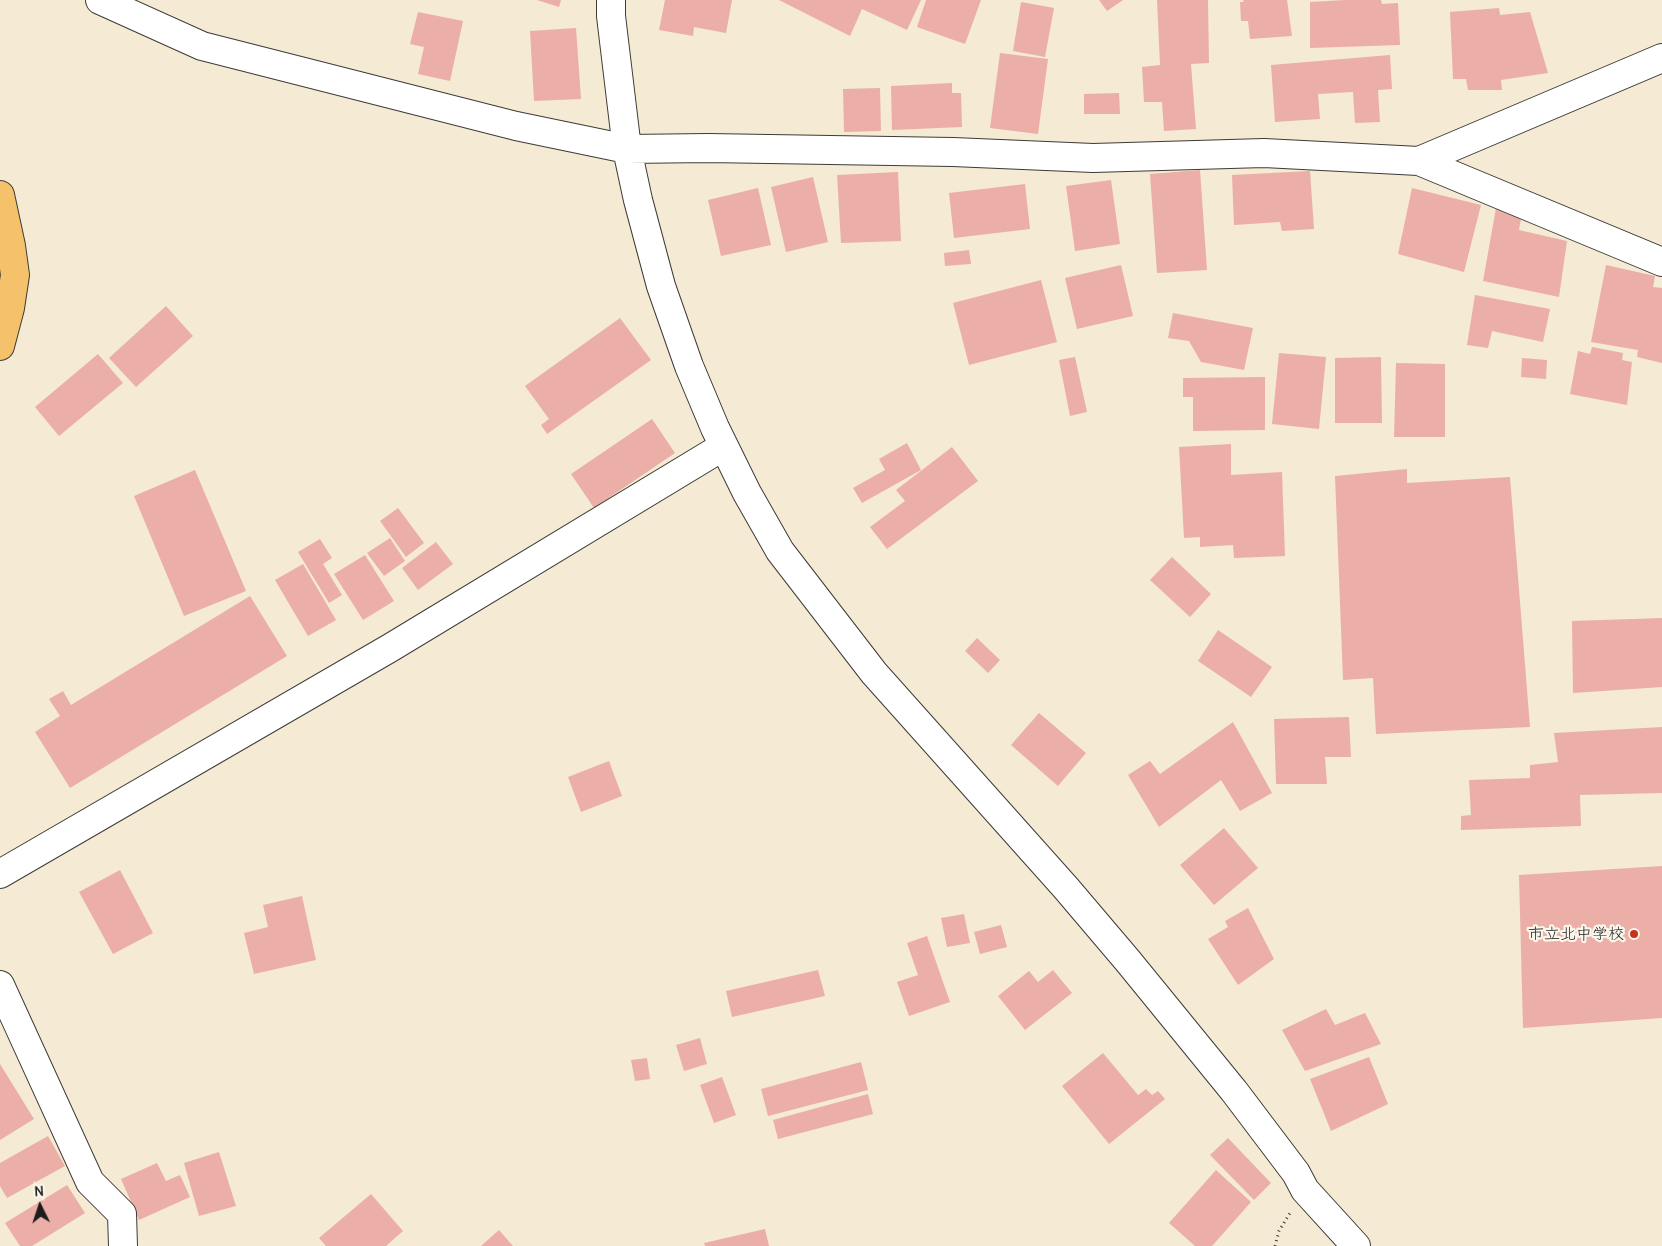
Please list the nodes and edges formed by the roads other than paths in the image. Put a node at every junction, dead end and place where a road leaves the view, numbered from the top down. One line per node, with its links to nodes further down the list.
1 (100, 0): 4 (street)
2 (611, 0): 4 (street)
3 (1662, 58): 5 (street)
4 (627, 149): 5 (street); 9 (street)
5 (1419, 162): 7 (street)
6 (0, 196): 8 (main road)
7 (1662, 262)
8 (0, 346)
9 (724, 446): 10 (street); 13 (street)
10 (0, 874)
11 (0, 986): 12 (street)
12 (124, 1246)
13 (1356, 1246)

